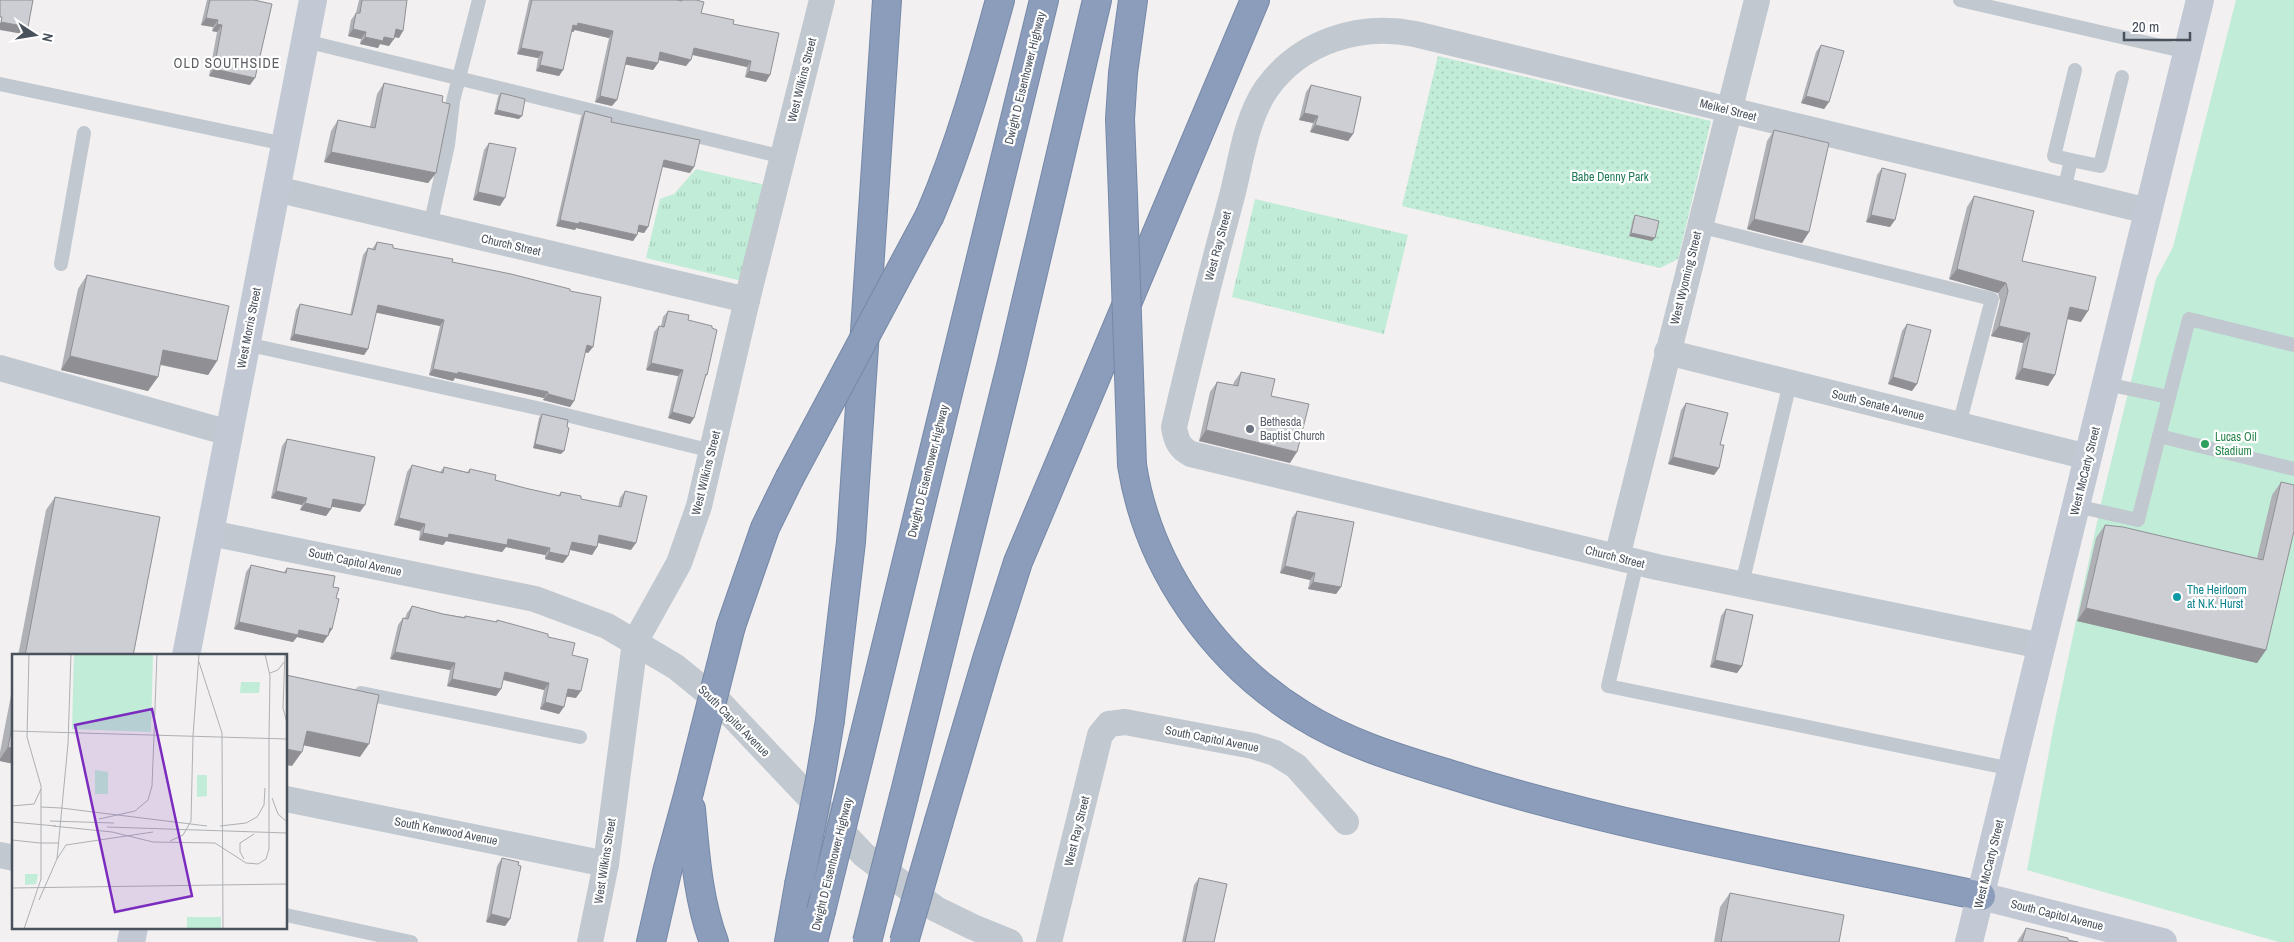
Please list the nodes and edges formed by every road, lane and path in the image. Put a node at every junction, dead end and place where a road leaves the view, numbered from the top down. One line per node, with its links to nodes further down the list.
1 (313, 0): 13 (main road, West Morris Street)
2 (479, 0): 17 (lane)
3 (887, 0): 67 (highway, bridge)
4 (1000, 0): 57 (highway, bridge)
5 (1044, 0): 68 (highway, Dwight D Eisenhower Highway, bridge)
6 (1097, 0): 69 (highway, bridge)
7 (1133, 0): 61 (highway, bridge)
8 (1255, 0): 70 (highway, bridge)
9 (1758, 0): 20 (street, West Wyoming Street)
10 (1960, 0): 15 (lane)
11 (2200, 0): 15 (main road, West McCarty Street)
12 (816, 1): 23 (street, West Wilkins Street)
13 (305, 41): 17 (lane); 22 (main road, West Morris Street)
14 (1308, 51): 20 (street, Meikel Street); 43 (street, West Ray Street)
15 (2187, 52): 27 (main road, West McCarty Street)
16 (2075, 70): 24 (lane)
17 (460, 77): 23 (lane); 28 (lane)
18 (2122, 77): 24 (lane)
19 (0, 84): 22 (lane)
20 (1730, 110): 26 (street, Meikel Street); 29 (street, West Wyoming Street)
21 (84, 133): 30 (lane)
22 (285, 144): 25 (main road, West Morris Street)
23 (783, 158): 31 (street, West Wilkins Street)
24 (2071, 160): 26 (lane)
25 (276, 189): 28 (street, Church Street); 32 (main road, West Morris Street)
26 (2064, 191): 27 (street, Meikel Street)
27 (2148, 212): 37 (main road, West McCarty Street)
28 (430, 226): 31 (street, Church Street)
29 (1700, 226): 34 (street, West Wyoming Street); 39 (lane)
30 (61, 264)
31 (747, 300): 42 (street, West Wilkins Street)
32 (246, 344): 40 (main road, West Morris Street); 42 (lane)
33 (2294, 345): 38 (lane)
34 (1668, 352): 36 (street, South Senate Avenue); 48 (street, West Wyoming Street)
35 (0, 368): 40 (street)
36 (1790, 383): 39 (street, South Senate Avenue); 49 (lane)
37 (2106, 384): 38 (lane); 44 (main road, West McCarty Street)
38 (2169, 397): 41 (lane)
39 (1959, 425): 44 (street, South Senate Avenue)
40 (229, 433): 47 (main road, West Morris Street)
41 (2159, 436): 45 (lane); 46 (lane)
42 (712, 450): 50 (street, West Wilkins Street)
43 (1191, 454): 48 (street, Church Street)
44 (2088, 457): 46 (main road, West McCarty Street)
45 (2294, 469)
46 (2076, 506): 51 (main road, West McCarty Street)
47 (210, 533): 50 (street, South Capitol Avenue); 52 (main road, West Morris Street)
48 (1627, 560): 49 (street, Church Street); 56 (lane)
49 (1742, 584): 51 (street, Church Street)
50 (636, 642): 60 (street, West Wilkins Street); 71 (street, South Capitol Avenue)
51 (2042, 646): 56 (main road, West McCarty Street)
52 (186, 654)
53 (343, 689): 55 (lane)
54 (1109, 724): 59 (street, South Capitol Avenue); 72 (street, West Ray Street)
55 (580, 737)
56 (2012, 769): 61 (main road, West McCarty Street)
57 (689, 792): 65 (highway); 66 (highway)
58 (288, 799): 60 (street, South Kenwood Avenue)
59 (1346, 822)
60 (606, 864): 64 (street, West Wilkins Street)
61 (1981, 896): 73 (main road, West McCarty Street); 74 (main road, South Capitol Avenue)
62 (288, 915): 63 (lane)
63 (411, 942)
64 (590, 942)
65 (651, 942)
66 (714, 942)
67 (789, 942)
68 (813, 942)
69 (867, 942)
70 (904, 942)
71 (1010, 942)
72 (1049, 942)
73 (1969, 942)
74 (2162, 942)

